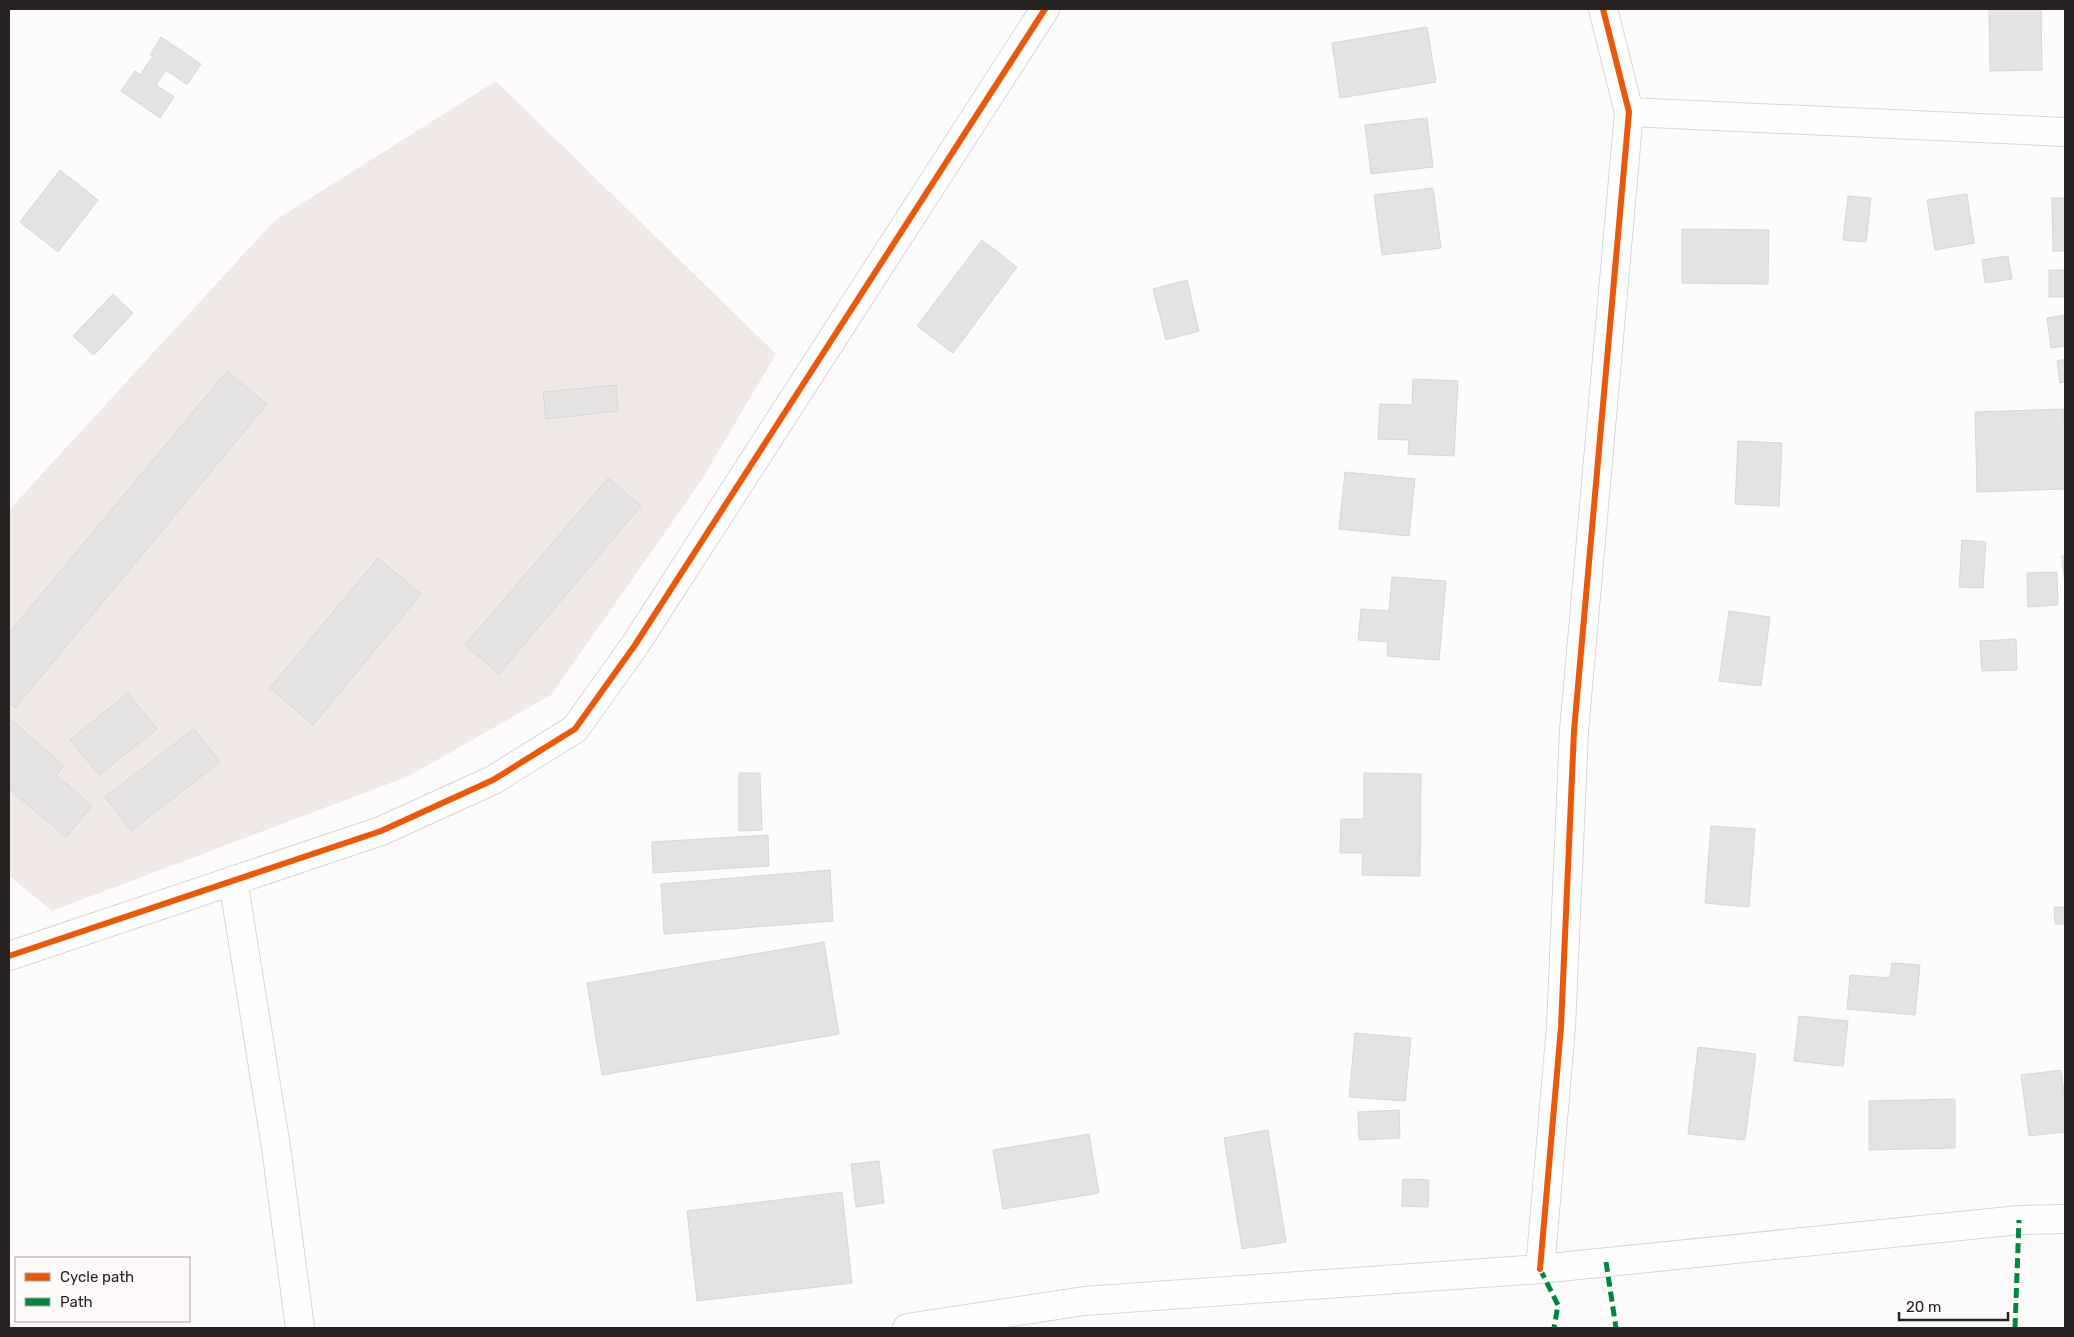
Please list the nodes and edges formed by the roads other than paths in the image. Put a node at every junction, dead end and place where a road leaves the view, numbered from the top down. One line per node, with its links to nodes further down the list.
1 (1046, 9): 5 (street)
2 (1603, 9): 3 (street)
3 (1629, 112): 4 (street); 8 (street)
4 (2065, 132)
5 (233, 880): 6 (street); 9 (street)
6 (9, 955)
7 (2065, 1219): 8 (street)
8 (1540, 1269): 10 (street)
9 (300, 1328)
10 (907, 1328)

